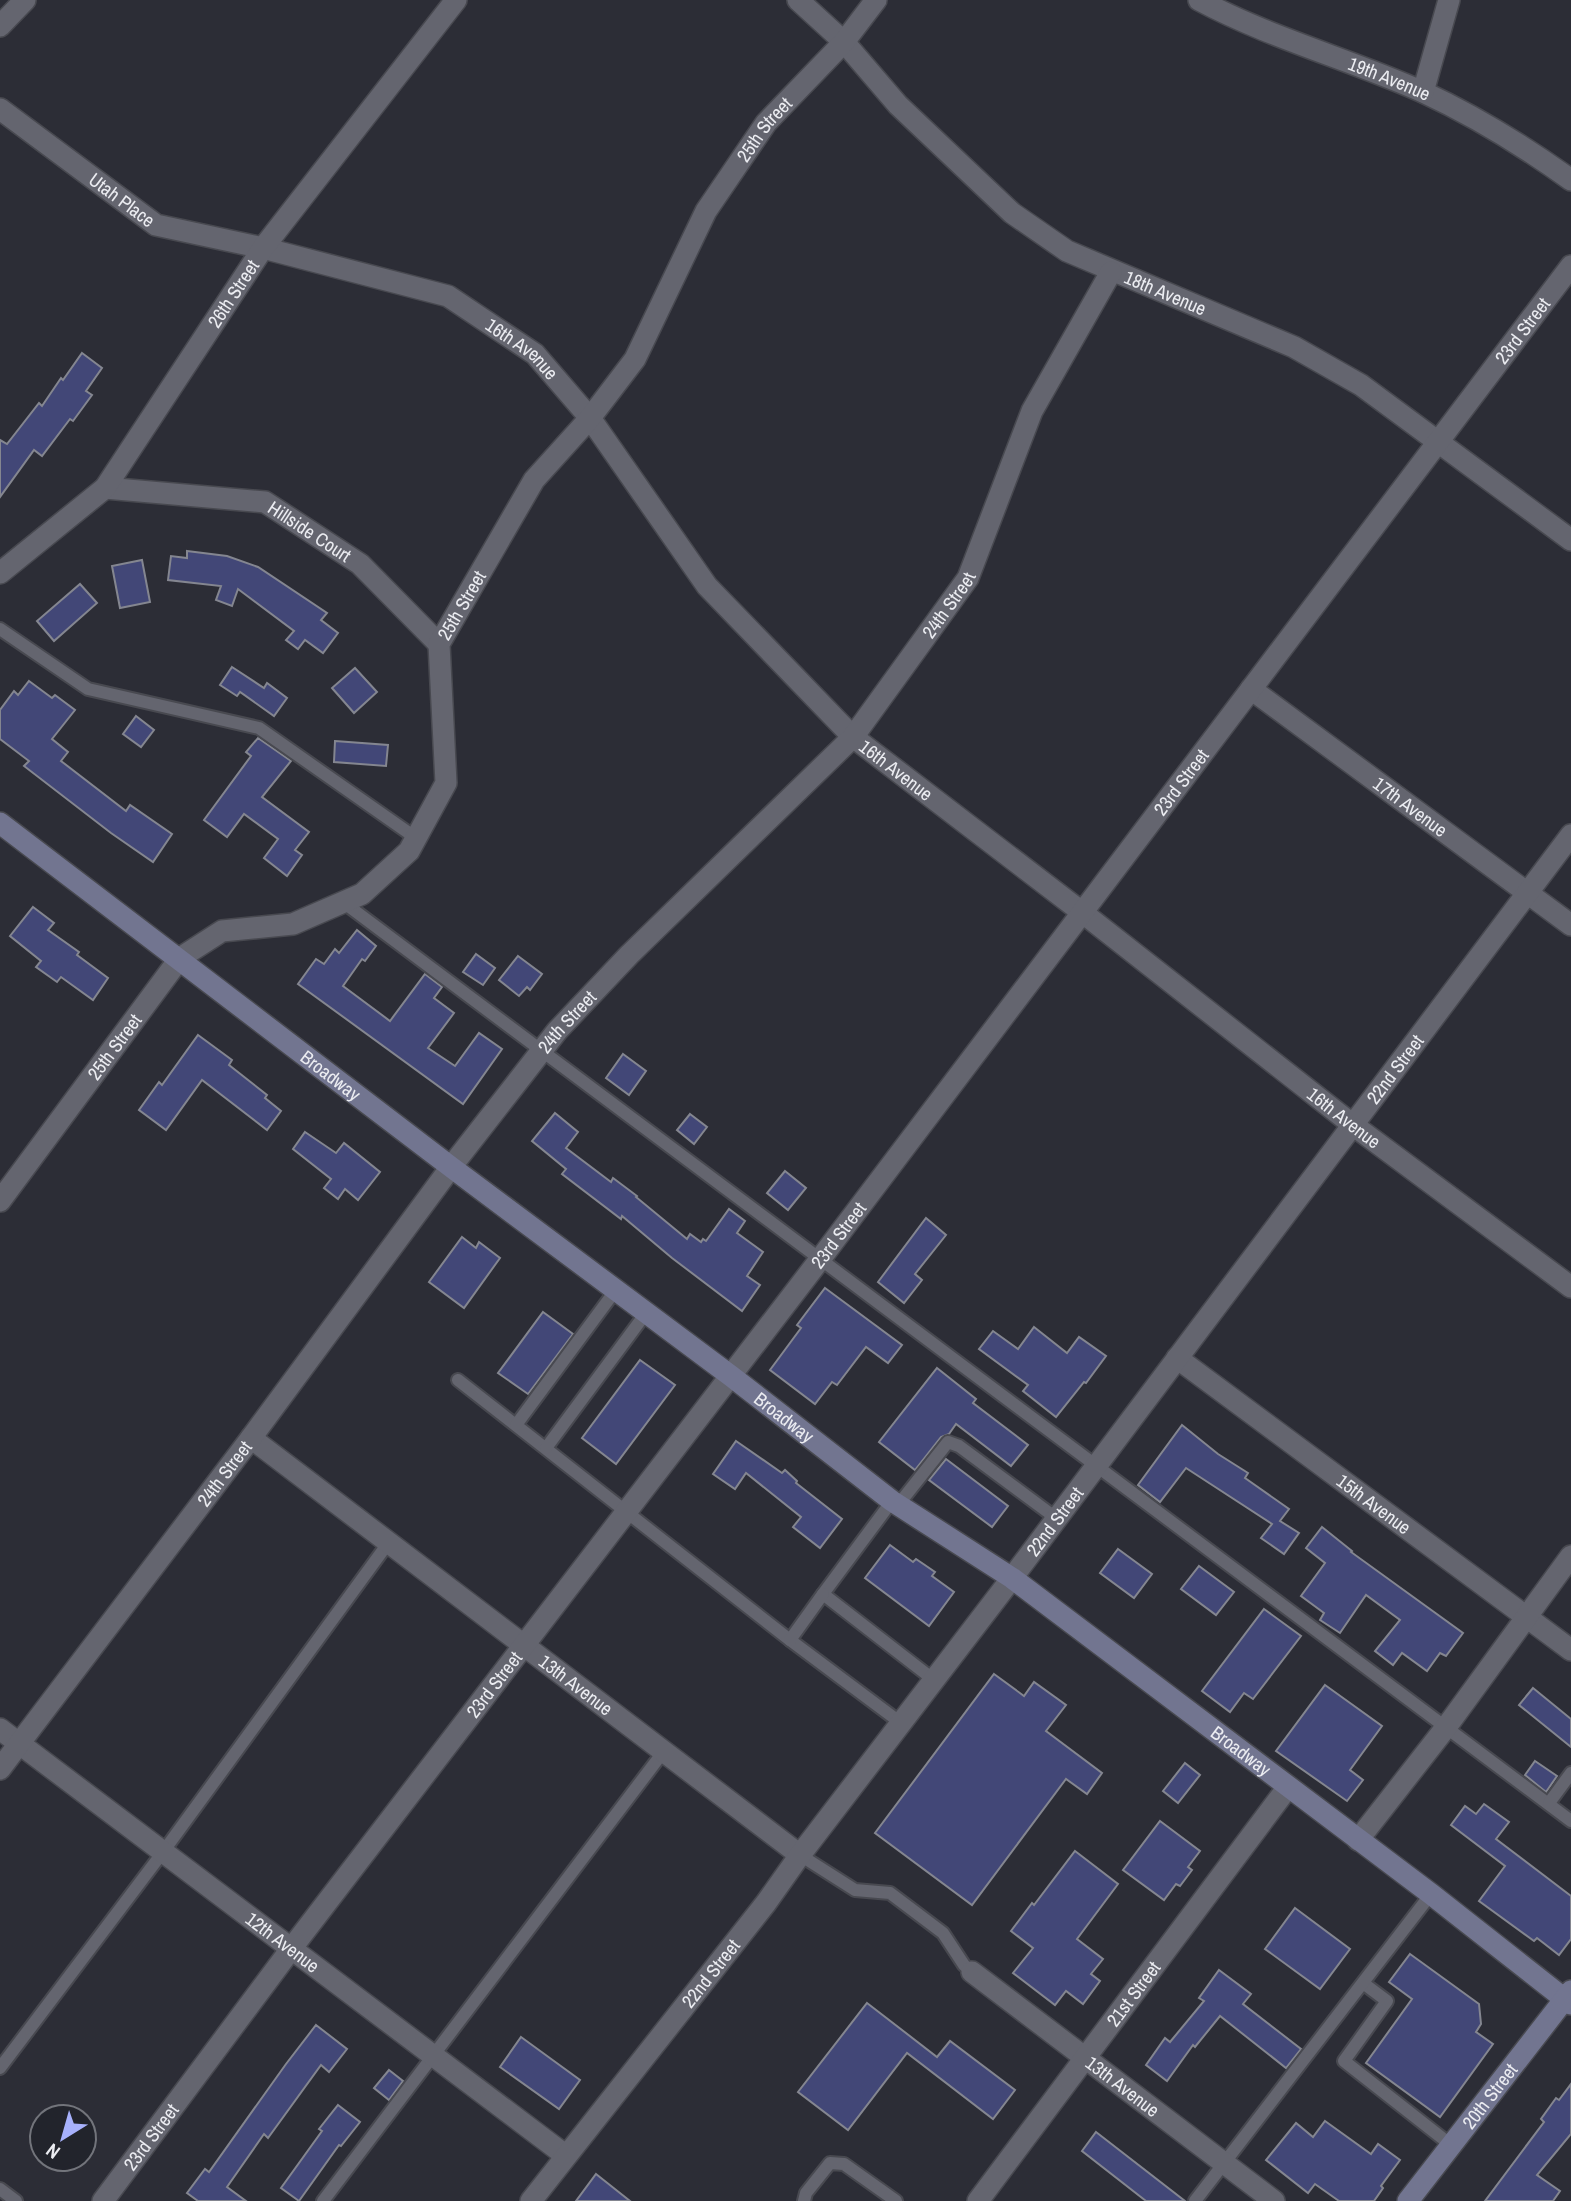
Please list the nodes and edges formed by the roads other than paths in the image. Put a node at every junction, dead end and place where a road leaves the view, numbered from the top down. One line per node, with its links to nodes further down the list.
1 (25, 0): 7 (street)
2 (456, 0): 12 (street, 26th Street)
3 (798, 0): 8 (street, 18th Avenue)
4 (876, 0): 8 (street, 25th Street)
5 (1199, 0): 9 (street, 19th Avenue)
6 (1449, 0): 9 (street)
7 (0, 26)
8 (844, 42): 14 (street, 18th Avenue); 15 (street, 25th Street)
9 (1423, 92): 11 (street, 19th Avenue)
10 (0, 109): 12 (street, Utah Place)
11 (1571, 180)
12 (263, 248): 15 (street, 16th Avenue); 17 (street, 26th Street)
13 (1571, 266): 16 (street, 23rd Street)
14 (1111, 272): 16 (street, 18th Avenue); 23 (street, 24th Street)
15 (590, 418): 21 (street, 25th Street); 23 (street, 16th Avenue)
16 (1439, 441): 18 (street, 18th Avenue); 22 (street, 23rd Street)
17 (105, 488): 19 (street, 26th Street); 21 (street, Hillside Court)
18 (1571, 540)
19 (0, 573)
20 (0, 629): 26 (lane)
21 (439, 644): 26 (street, 25th Street)
22 (1251, 688): 27 (street, 17th Avenue); 29 (street, 23rd Street)
23 (853, 737): 29 (street, 16th Avenue); 32 (street, 24th Street)
24 (0, 823): 31 (main road, Broadway)
25 (1571, 835): 27 (street, 22nd Street)
26 (416, 838): 28 (street, 25th Street)
27 (1527, 892): 30 (street, 17th Avenue); 33 (street, 22nd Street)
28 (343, 902): 31 (street, 25th Street); 32 (lane)
29 (1083, 913): 33 (street, 16th Avenue); 36 (street, 23rd Street)
30 (1571, 925)
31 (180, 958): 34 (main road, Broadway); 35 (street, 25th Street)
32 (542, 1050): 34 (street, 24th Street); 36 (lane)
33 (1353, 1125): 37 (street, 16th Avenue); 40 (street, 22nd Street)
34 (451, 1167): 38 (main road, Broadway); 44 (street, 24th Street)
35 (0, 1201)
36 (821, 1258): 41 (street, 23rd Street); 46 (lane)
37 (1571, 1287)
38 (615, 1291): 39 (main road, Broadway); 43 (lane)
39 (646, 1313): 41 (main road, Broadway); 45 (lane)
40 (1177, 1357): 46 (street, 22nd Street); 54 (street, 15th Avenue)
41 (731, 1376): 47 (main road, Broadway); 48 (street, 23rd Street)
42 (458, 1380): 43 (lane)
43 (516, 1425): 45 (lane)
44 (251, 1438): 50 (street, 13th Avenue); 62 (street, 24th Street)
45 (546, 1448): 48 (lane)
46 (1097, 1465): 49 (street, 22nd Street); 60 (lane)
47 (895, 1503): 49 (lane); 52 (main road, Broadway); 53 (lane)
48 (627, 1510): 55 (lane); 56 (street, 23rd Street)
49 (1056, 1518): 52 (street, 22nd Street)
50 (389, 1542): 56 (street, 13th Avenue); 70 (lane)
51 (1571, 1556): 54 (street)
52 (1012, 1578): 58 (street, 22nd Street); 66 (main road, Broadway)
53 (823, 1594): 55 (lane); 58 (lane)
54 (1526, 1616): 57 (street, 15th Avenue); 60 (street)
55 (790, 1640): 59 (lane)
56 (524, 1644): 63 (street, 13th Avenue); 73 (street, 23rd Street)
57 (1571, 1650)
58 (934, 1680): 59 (street, 22nd Street)
59 (901, 1723): 71 (street, 22nd Street)
60 (1447, 1726): 67 (lane); 69 (street)
61 (0, 1729): 62 (street, 12th Avenue)
62 (19, 1743): 64 (street, 24th Street); 70 (street, 12th Avenue)
63 (664, 1751): 71 (street, 13th Avenue); 77 (lane)
64 (0, 1769)
65 (1571, 1773): 67 (lane)
66 (1288, 1787): 69 (main road, Broadway); 78 (street, 21st Street)
67 (1549, 1803): 68 (lane)
68 (1571, 1821)
69 (1358, 1840): 72 (main road, Broadway)
70 (163, 1852): 73 (street, 12th Avenue); 79 (lane)
71 (800, 1856): 74 (lane); 81 (street, 22nd Street)
72 (1431, 1894): 75 (lane); 76 (main road, Broadway)
73 (291, 1949): 77 (street, 12th Avenue); 85 (street, 23rd Street)
74 (972, 1972): 78 (street, 13th Avenue)
75 (1363, 1983): 80 (lane); 82 (lane)
76 (1569, 1998): 80 (main road, 20th Street)
77 (432, 2055): 81 (street, 12th Avenue); 86 (lane)
78 (1084, 2058): 82 (street, 13th Avenue); 90 (street, 21st Street)
79 (0, 2068)
80 (1451, 2145): 93 (main road, 20th Street)
81 (565, 2155): 87 (street, 22nd Street)
82 (1224, 2164): 91 (lane); 92 (street, 13th Avenue)
83 (0, 2189): 84 (lane)
84 (16, 2201)
85 (103, 2201)
86 (323, 2201)
87 (531, 2201)
88 (804, 2201): 89 (lane)
89 (896, 2201)
90 (978, 2201)
91 (1195, 2201)
92 (1274, 2201)
93 (1408, 2201)

